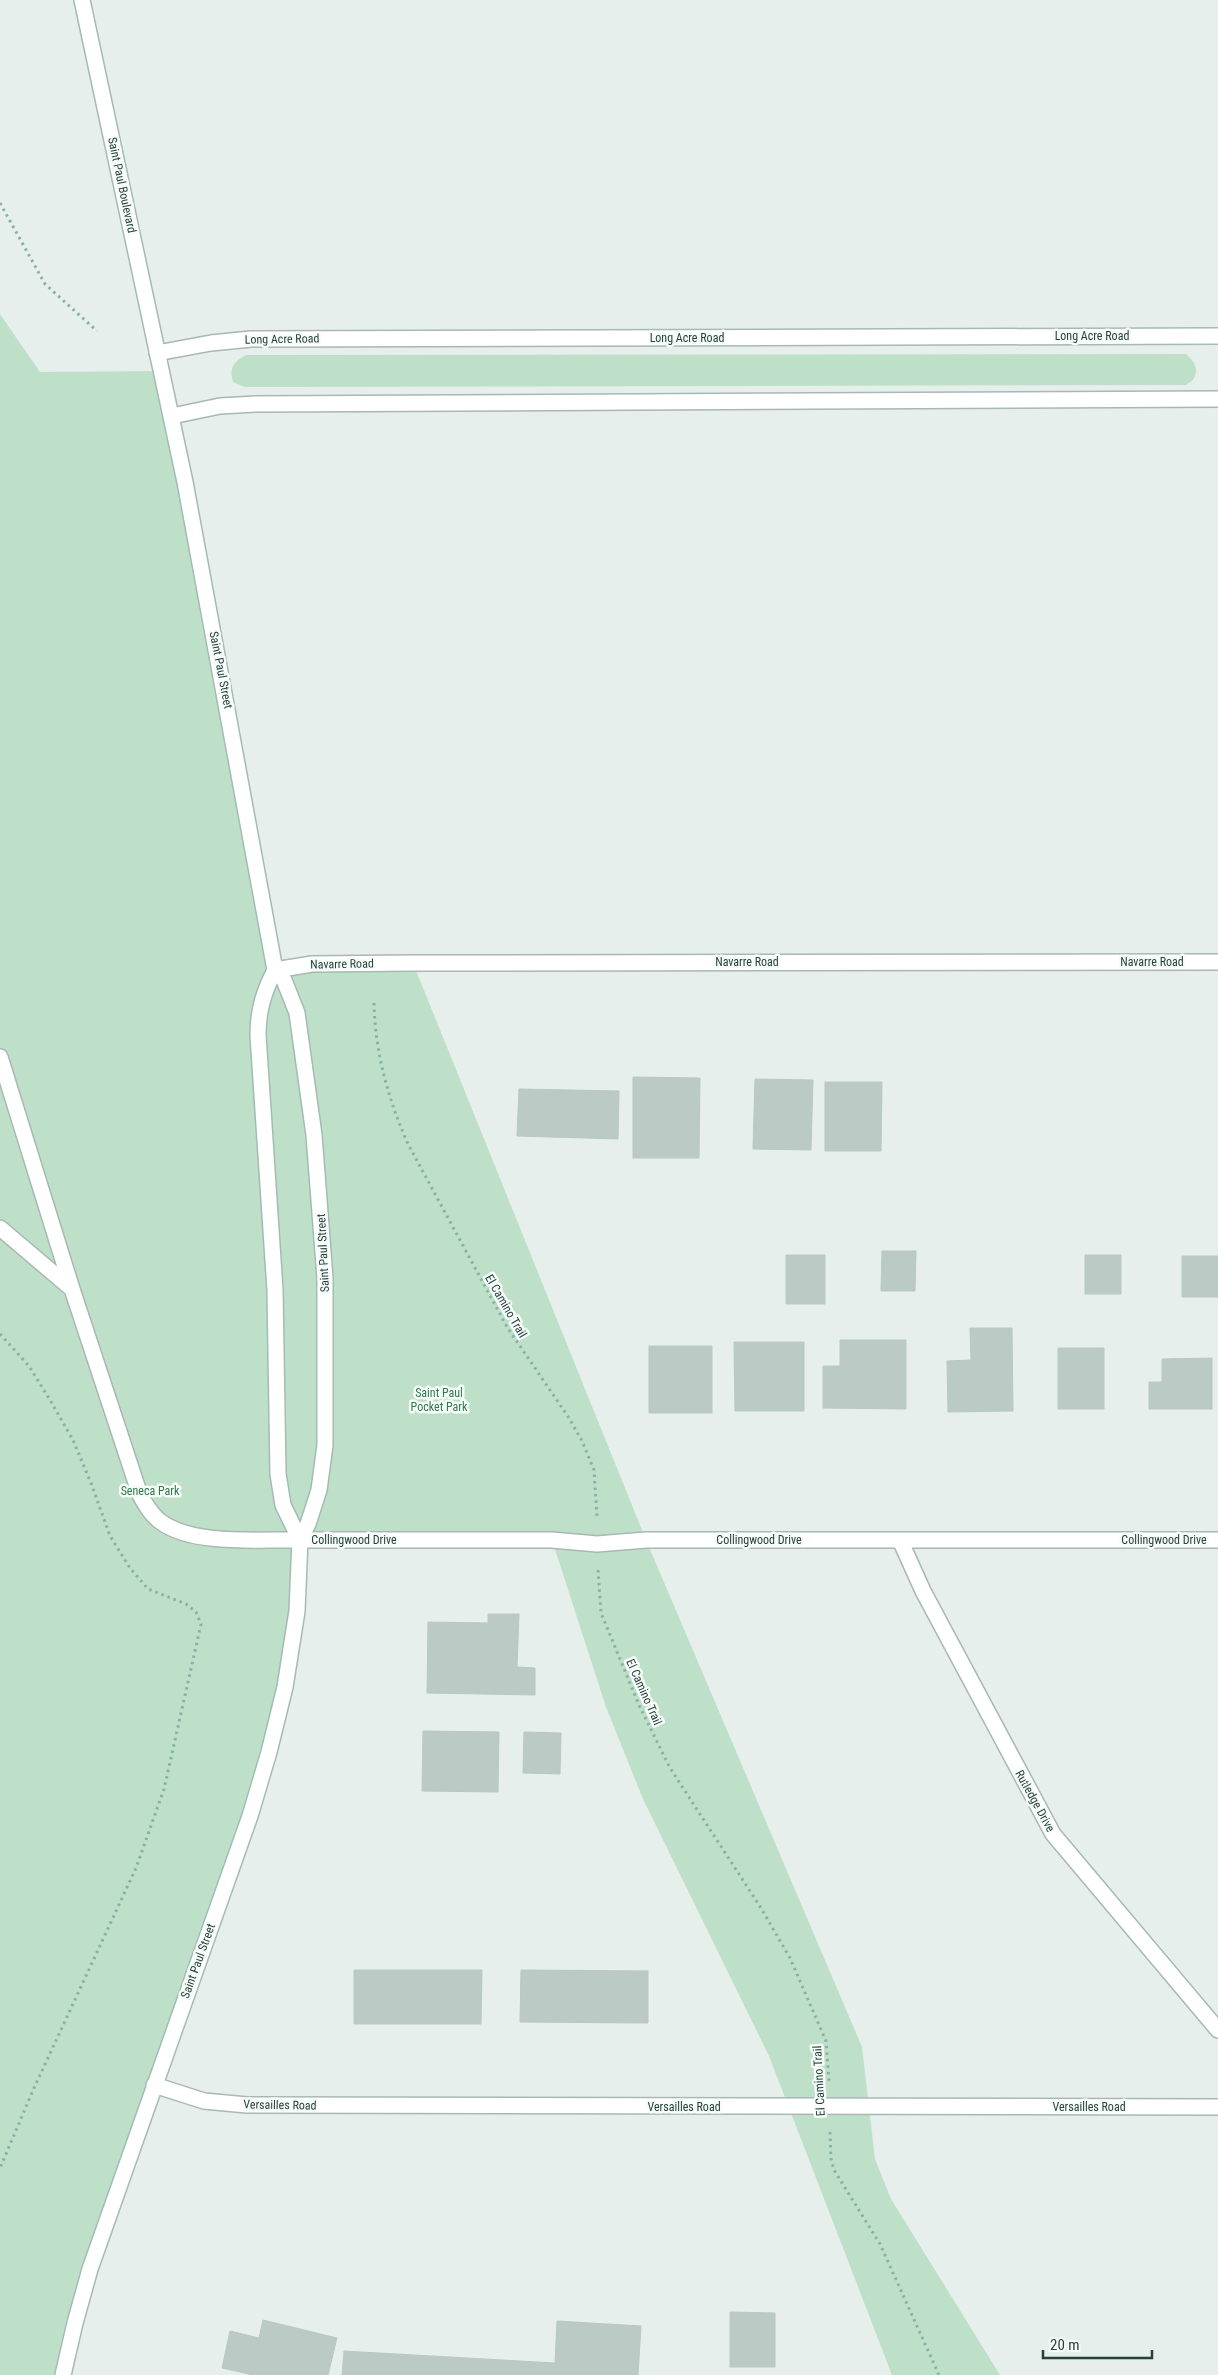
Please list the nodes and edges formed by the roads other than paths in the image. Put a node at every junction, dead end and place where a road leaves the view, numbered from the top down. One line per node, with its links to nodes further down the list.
1 (82, 0): 3 (street, Saint Paul Boulevard)
2 (1218, 336): 3 (street, Long Acre Road)
3 (158, 353): 4 (street, Saint Paul Boulevard)
4 (161, 370): 6 (street, Saint Paul Street)
5 (1218, 399): 6 (street)
6 (172, 416): 8 (street, Saint Paul Street)
7 (1218, 962): 8 (street, Navarre Road)
8 (276, 970): 12 (street, Saint Paul Street); 12 (street, Saint Paul Street)
9 (0, 1057): 11 (street, Collingwood Drive)
10 (0, 1228): 11 (street)
11 (72, 1289): 12 (street, Collingwood Drive)
12 (300, 1540): 13 (street, Collingwood Drive); 16 (street, Saint Paul Street)
13 (900, 1540): 14 (street, Collingwood Drive); 15 (street, Rutledge Drive)
14 (1218, 1540)
15 (1218, 2030)
16 (154, 2085): 17 (street, Versailles Road); 18 (street, Saint Paul Street)
17 (1218, 2107)
18 (63, 2375)

